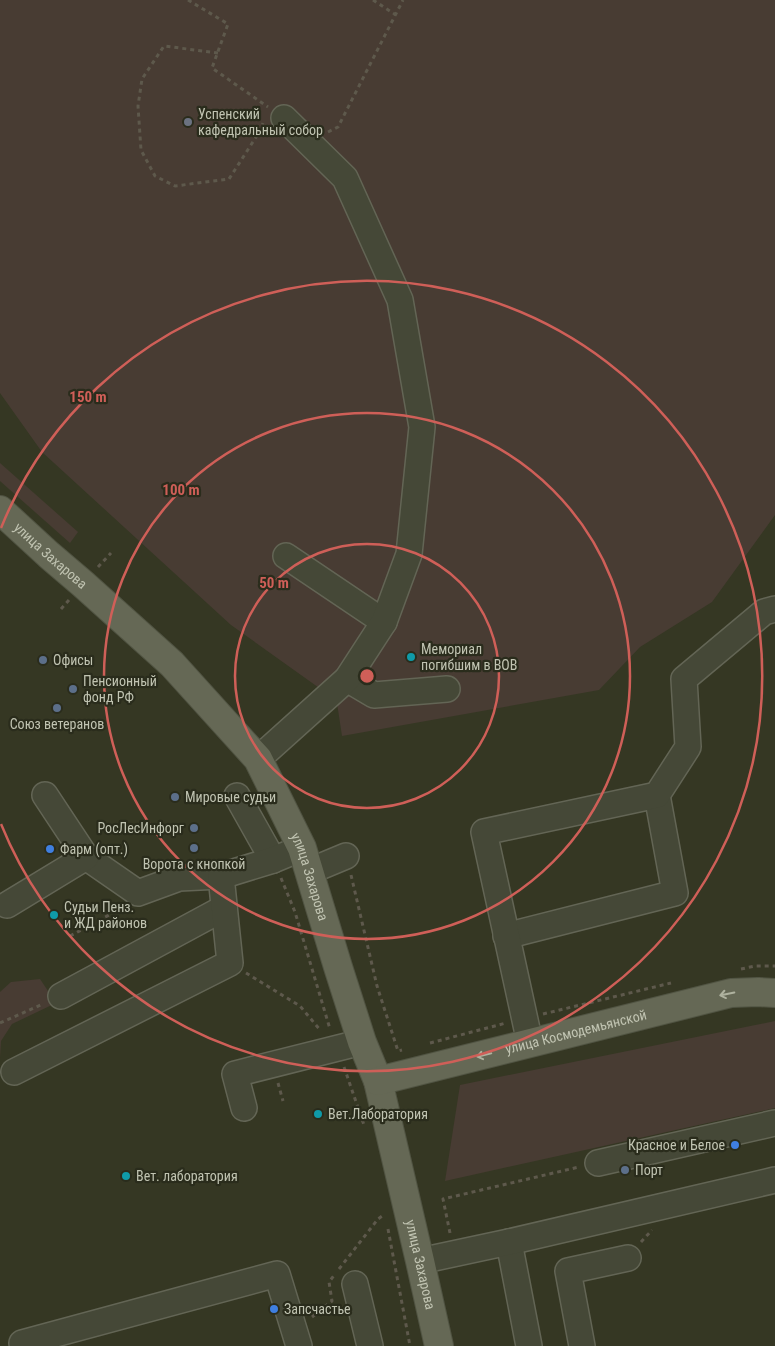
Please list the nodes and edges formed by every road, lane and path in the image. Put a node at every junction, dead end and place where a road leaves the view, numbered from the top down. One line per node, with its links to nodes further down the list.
1 (188, 0): 5 (path)
2 (373, 0): 4 (path)
3 (403, 0): 4 (path)
4 (396, 15): 7 (path)
5 (218, 53): 6 (path); 6 (path)
6 (277, 113): 7 (lane)
7 (307, 141): 15 (lane)
8 (0, 510): 18 (main road, улица Захарова)
9 (111, 553): 11 (path)
10 (286, 556): 15 (lane)
11 (96, 569)
12 (73, 596): 13 (path)
13 (60, 609)
14 (775, 609): 20 (lane)
15 (384, 622): 16 (lane)
16 (346, 679): 17 (lane); 18 (lane)
17 (447, 689)
18 (258, 759): 24 (main road, улица Захарова)
19 (45, 795): 23 (lane)
20 (657, 795): 31 (lane); 31 (lane)
21 (237, 796): 25 (lane)
22 (346, 856): 24 (lane); 39 (path)
23 (86, 857): 27 (lane); 28 (lane)
24 (306, 859): 25 (lane); 36 (main road, улица Захарова)
25 (273, 860): 26 (lane); 38 (path)
26 (221, 876): 27 (lane); 29 (lane)
27 (138, 893): 30 (path)
28 (7, 904)
29 (224, 908): 32 (lane); 34 (lane)
30 (70, 936)
31 (506, 936): 37 (lane)
32 (230, 963): 38 (path); 40 (lane)
33 (775, 993): 37 (main road, улица Космодемьянской, one-way to 37)
34 (61, 996): 35 (path)
35 (0, 1023)
36 (362, 1042): 38 (lane); 41 (main road, улица Захарова)
37 (530, 1043): 41 (main road, улица Космодемьянской, one-way to 41)
38 (336, 1049): 42 (lane); 44 (path)
39 (398, 1051)
40 (14, 1072)
41 (378, 1081): 51 (main road, улица Захарова)
42 (244, 1108)
43 (775, 1123): 45 (lane)
44 (366, 1130)
45 (598, 1163): 49 (path)
46 (775, 1180): 48 (lane)
47 (385, 1214): 56 (path)
48 (509, 1242): 49 (lane); 58 (lane)
49 (455, 1253): 51 (lane)
50 (628, 1258): 59 (lane)
51 (420, 1261): 57 (main road, улица Захарова)
52 (354, 1284): 55 (lane)
53 (22, 1343): 54 (lane)
54 (299, 1346)
55 (370, 1346)
56 (410, 1346)
57 (438, 1346)
58 (529, 1346)
59 (582, 1346)

